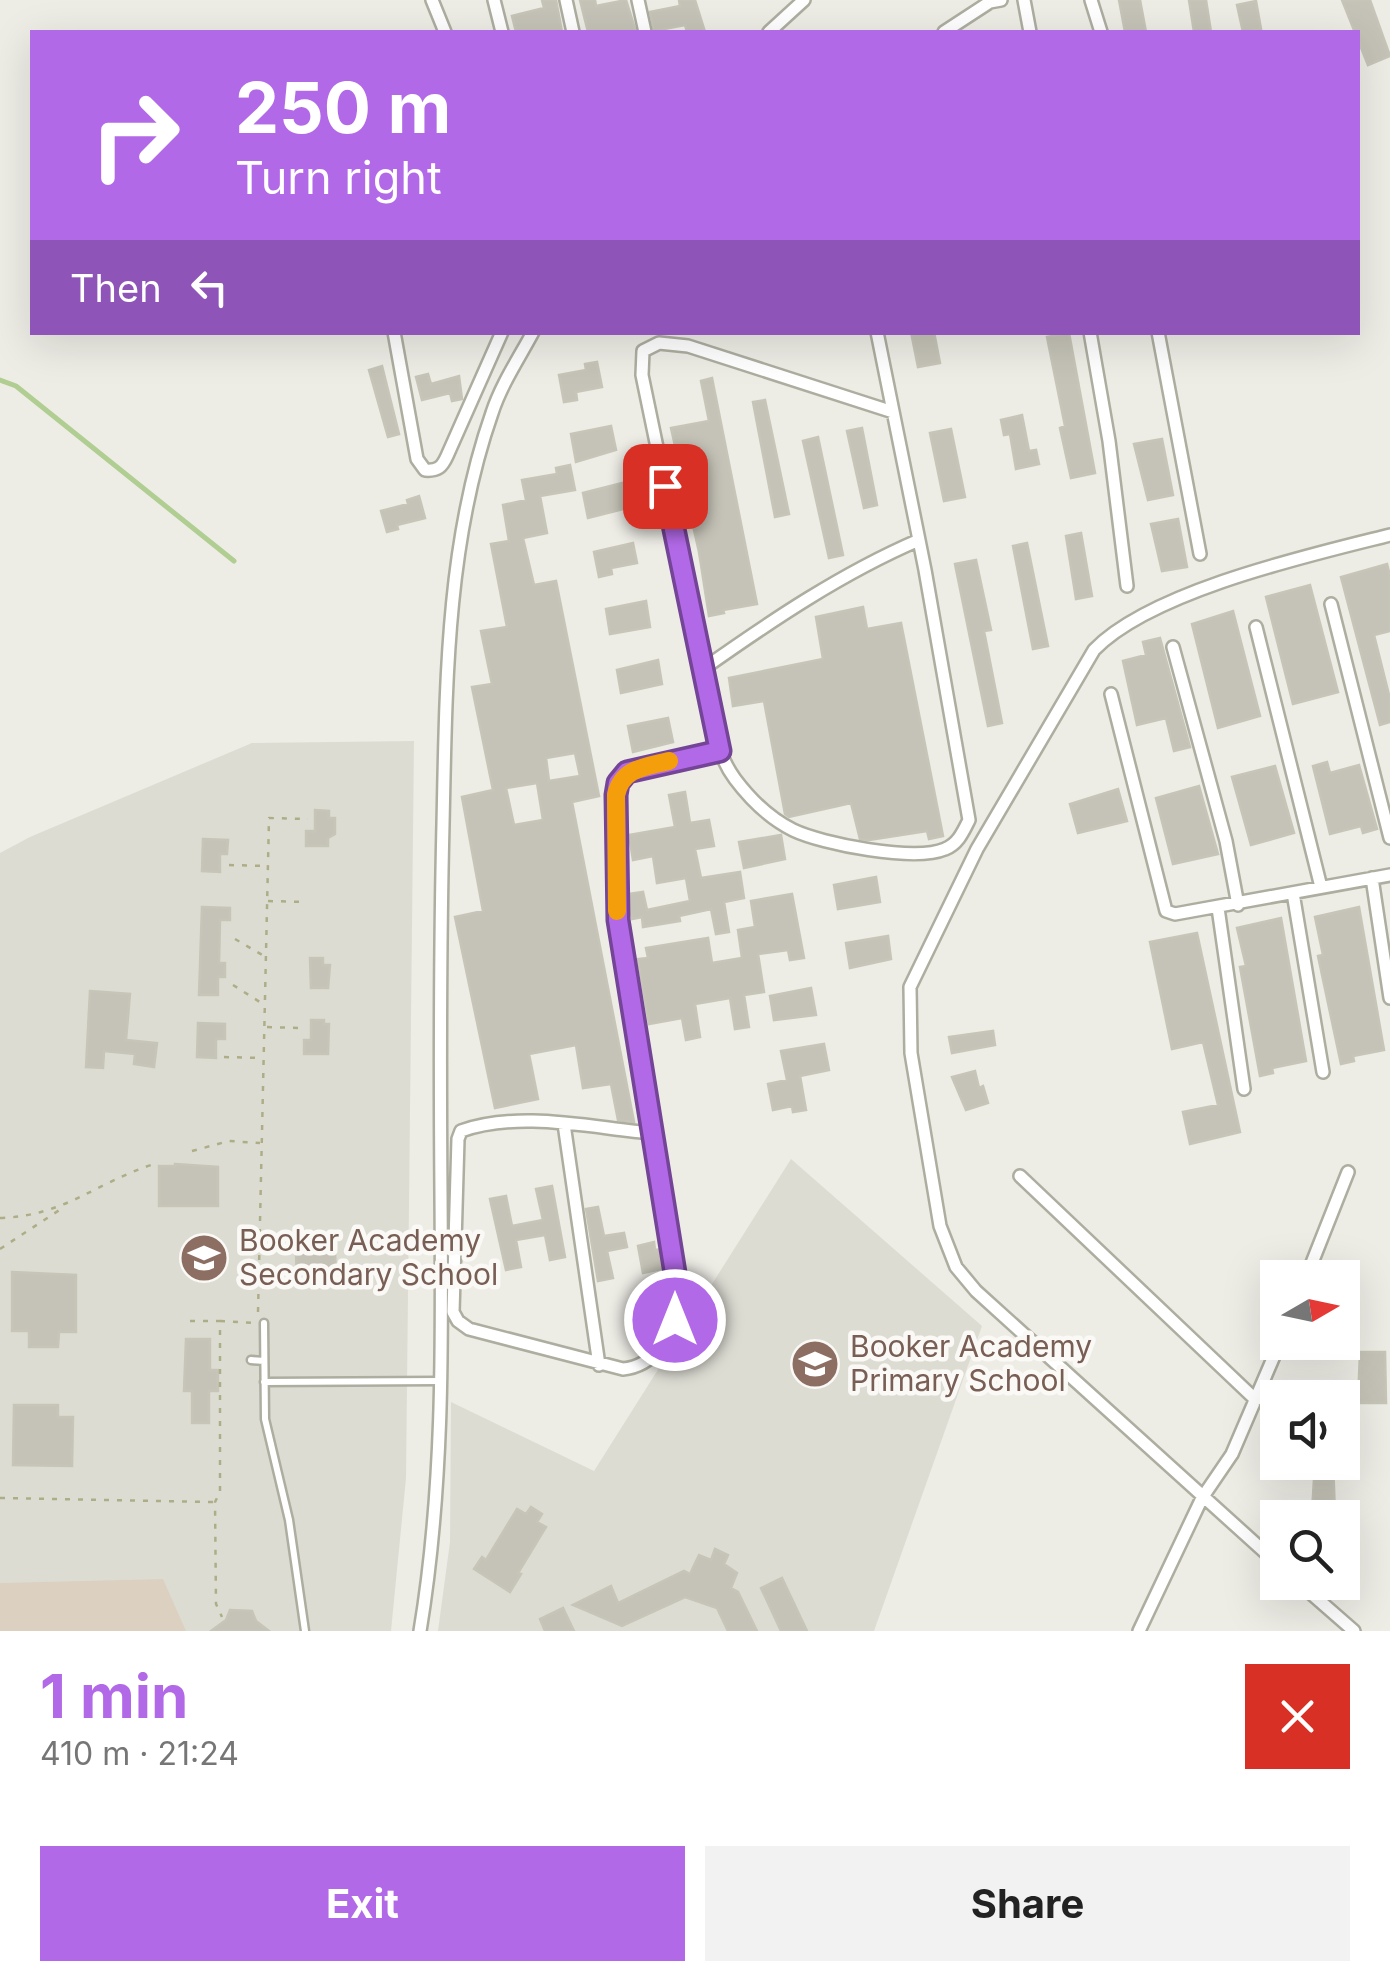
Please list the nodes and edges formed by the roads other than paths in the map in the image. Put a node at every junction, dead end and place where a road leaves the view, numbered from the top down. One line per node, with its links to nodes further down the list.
1 (432, 0): 9 (street)
2 (494, 0): 10 (street)
3 (566, 0): 11 (street)
4 (638, 0): 12 (street)
5 (804, 0): 13 (street)
6 (1001, 0): 14 (street)
7 (1024, 0): 15 (street)
8 (1091, 0): 16 (street)
9 (443, 30)
10 (502, 30)
11 (573, 30)
12 (645, 30)
13 (771, 30)
14 (947, 30)
15 (1030, 30)
16 (1100, 30)
17 (395, 335): 18 (street)
18 (501, 335)
19 (532, 335): 54 (street)
20 (878, 335): 23 (street)
21 (1091, 335): 27 (street)
22 (1159, 335): 26 (street)
23 (893, 412): 25 (street); 31 (street)
24 (1390, 535): 57 (street)
25 (918, 540): 31 (street); 33 (street)
26 (1200, 554)
27 (1127, 586)
28 (1331, 604): 34 (street)
29 (1256, 627): 37 (street)
30 (1173, 648): 39 (street)
31 (703, 668): 33 (street)
32 (1111, 694): 40 (street)
33 (720, 751): 45 (street)
34 (1390, 838)
35 (1390, 874): 36 (street)
36 (1372, 878): 37 (street); 41 (street)
37 (1322, 887): 38 (street)
38 (1293, 893): 39 (street); 42 (street)
39 (1238, 905): 40 (street)
40 (1218, 908): 43 (street)
41 (1390, 998)
42 (1323, 1072)
43 (1244, 1089)
44 (564, 1124): 45 (street); 53 (street); 53 (street)
45 (652, 1134): 53 (street)
46 (1348, 1172): 48 (street)
47 (1020, 1176): 56 (street)
48 (1313, 1260)
49 (264, 1323): 51 (lane)
50 (251, 1360): 51 (lane)
51 (264, 1360): 55 (lane)
52 (1273, 1360): 56 (street)
53 (599, 1365)
54 (440, 1380): 55 (lane); 61 (street)
55 (264, 1382): 60 (lane)
56 (1256, 1400): 57 (street)
57 (1202, 1498): 58 (street); 62 (street)
58 (1260, 1548)
59 (1319, 1600): 63 (street)
60 (304, 1631)
61 (420, 1631)
62 (1139, 1631)
63 (1354, 1631)

